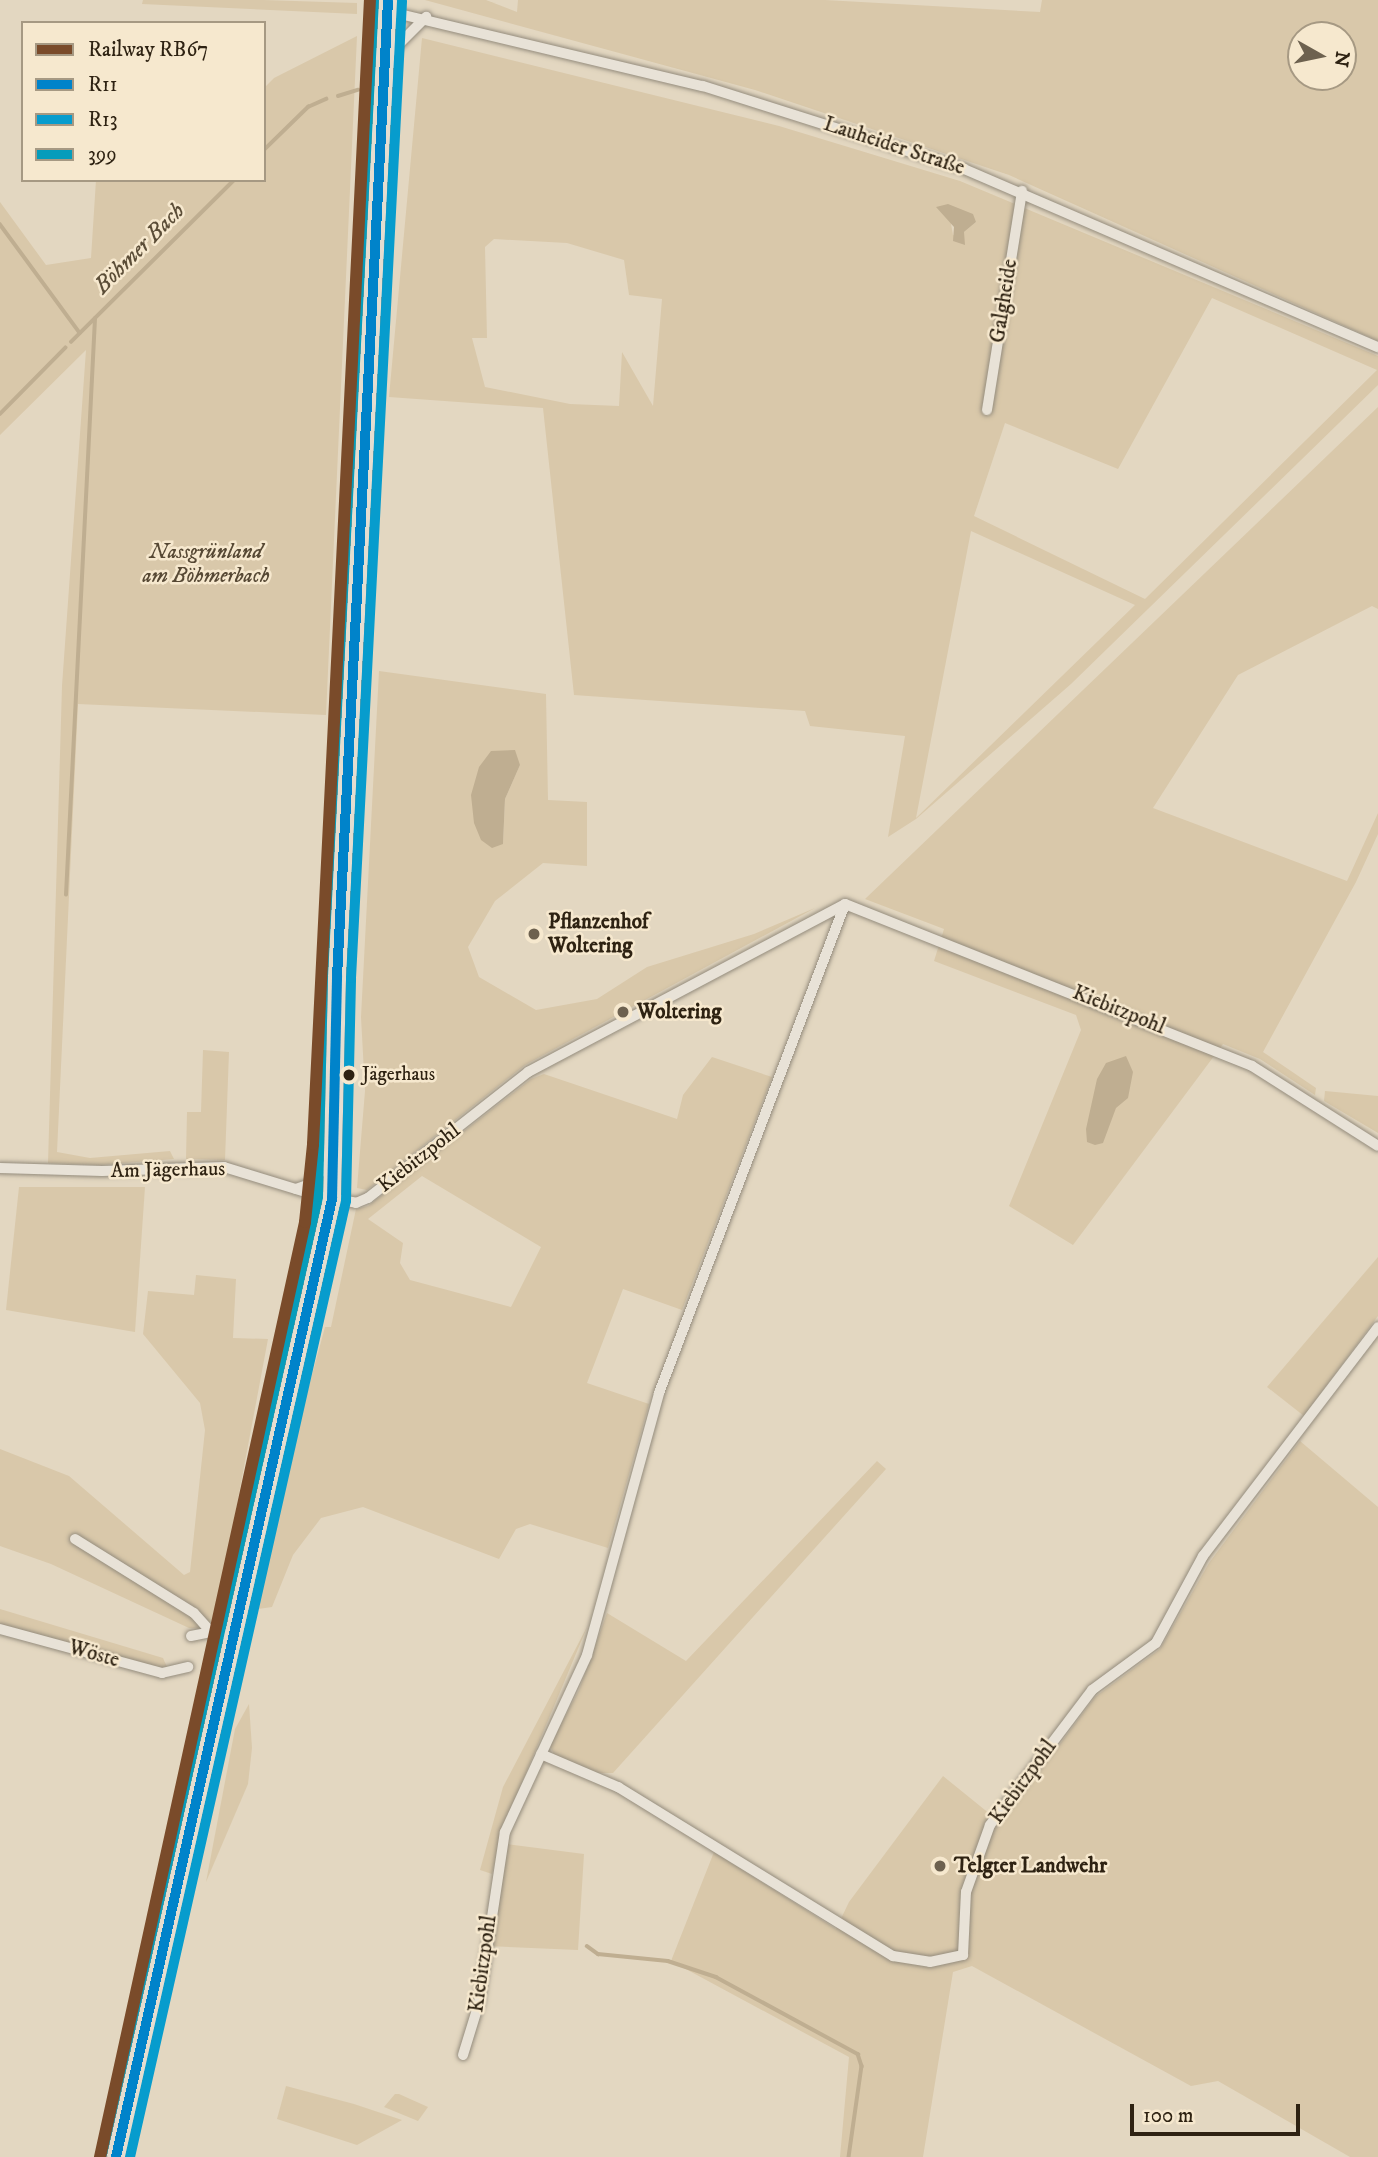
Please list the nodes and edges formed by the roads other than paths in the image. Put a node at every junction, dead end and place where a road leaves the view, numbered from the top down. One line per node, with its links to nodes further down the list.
1 (388, 6): 2 (street, Lauheider Straße); 3 (main road)
2 (426, 17): 3 (street); 4 (street, Lauheider Straße)
3 (385, 57): 9 (main road)
4 (1022, 191): 5 (street, Lauheider Straße); 6 (street, Galgheide)
5 (1378, 347)
6 (987, 410)
7 (845, 904): 8 (street, Kiebitzpohl); 12 (street, Kiebitzpohl); 20 (street, Kiebitzpohl)
8 (1378, 1146)
9 (336, 1154): 11 (street); 12 (main road)
10 (0, 1168): 11 (street, Am Jägerhaus)
11 (296, 1189): 12 (street, Am Jägerhaus)
12 (332, 1199): 17 (main road)
13 (1378, 1327): 20 (street, Kiebitzpohl)
14 (75, 1539): 16 (street)
15 (0, 1629): 19 (street, Wöste)
16 (211, 1632): 17 (street); 18 (street)
17 (232, 1635): 22 (main road)
18 (191, 1636)
19 (188, 1667)
20 (541, 1754): 21 (street, Kiebitzpohl)
21 (463, 2055)
22 (116, 2157)

